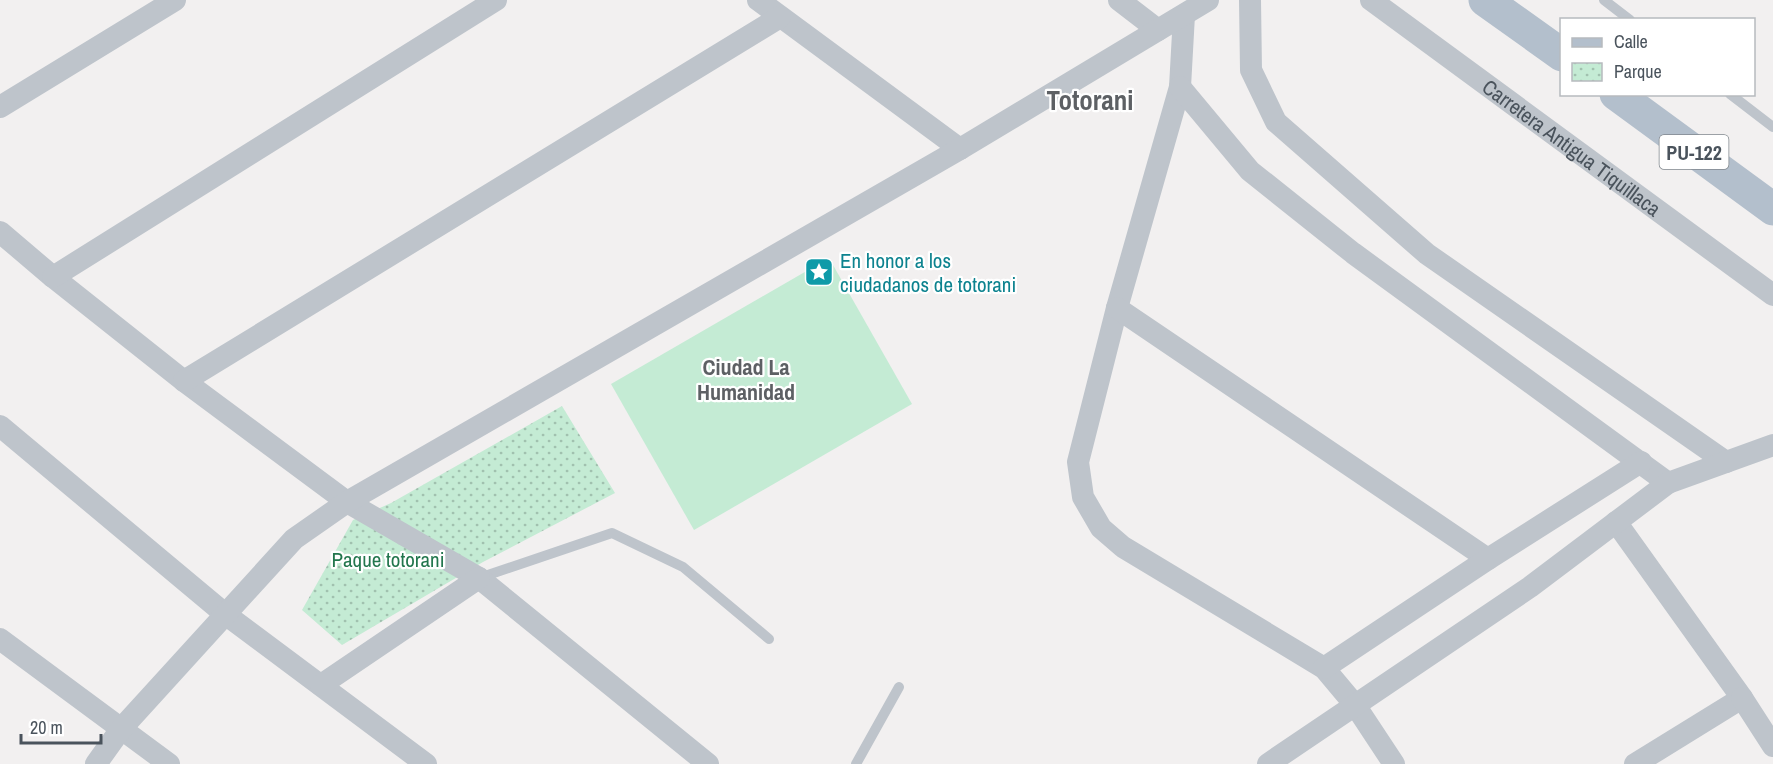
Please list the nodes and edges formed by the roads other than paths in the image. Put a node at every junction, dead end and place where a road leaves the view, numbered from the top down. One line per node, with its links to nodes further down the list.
1 (175, 0): 18 (street)
2 (496, 0): 23 (street)
3 (758, 0): 11 (street)
4 (1119, 0): 13 (street)
5 (1208, 0): 10 (street)
6 (1250, 0): 30 (street)
7 (1371, 0): 24 (street, Carretera Antigua Tiquillaca)
8 (1485, 0): 14 (main road)
9 (1604, 0): 12 (lane)
10 (1184, 15): 13 (street); 15 (street)
11 (780, 18): 20 (street); 26 (street)
12 (1627, 18)
13 (1158, 30): 20 (street)
14 (1560, 54)
15 (1180, 87): 25 (street); 29 (street)
16 (1619, 96): 21 (main road, PU-122)
17 (1733, 96): 19 (lane)
18 (0, 107)
19 (1773, 127)
20 (960, 149): 32 (street)
21 (1773, 209)
22 (0, 232): 23 (street)
23 (53, 277): 26 (street)
24 (1773, 295)
25 (1117, 308): 34 (street); 39 (street)
26 (184, 381): 32 (street)
27 (0, 426): 36 (street)
28 (1773, 445): 30 (street)
29 (1641, 462): 31 (street); 34 (street)
30 (1726, 462): 31 (street)
31 (1668, 483): 33 (street)
32 (347, 502): 35 (street); 36 (street)
33 (1616, 522): 42 (street); 43 (street)
34 (1488, 559): 39 (street)
35 (479, 578): 38 (lane); 40 (street); 49 (street)
36 (225, 614): 40 (street); 44 (street)
37 (0, 639): 44 (street)
38 (769, 639)
39 (1324, 668): 43 (street)
40 (321, 685): 48 (street)
41 (899, 687): 50 (lane)
42 (1742, 698): 45 (street); 53 (street)
43 (1355, 705): 51 (street); 52 (street)
44 (121, 729): 46 (street); 47 (street)
45 (1773, 746)
46 (96, 764)
47 (168, 764)
48 (426, 764)
49 (708, 764)
50 (856, 764)
51 (1268, 764)
52 (1394, 764)
53 (1635, 764)

